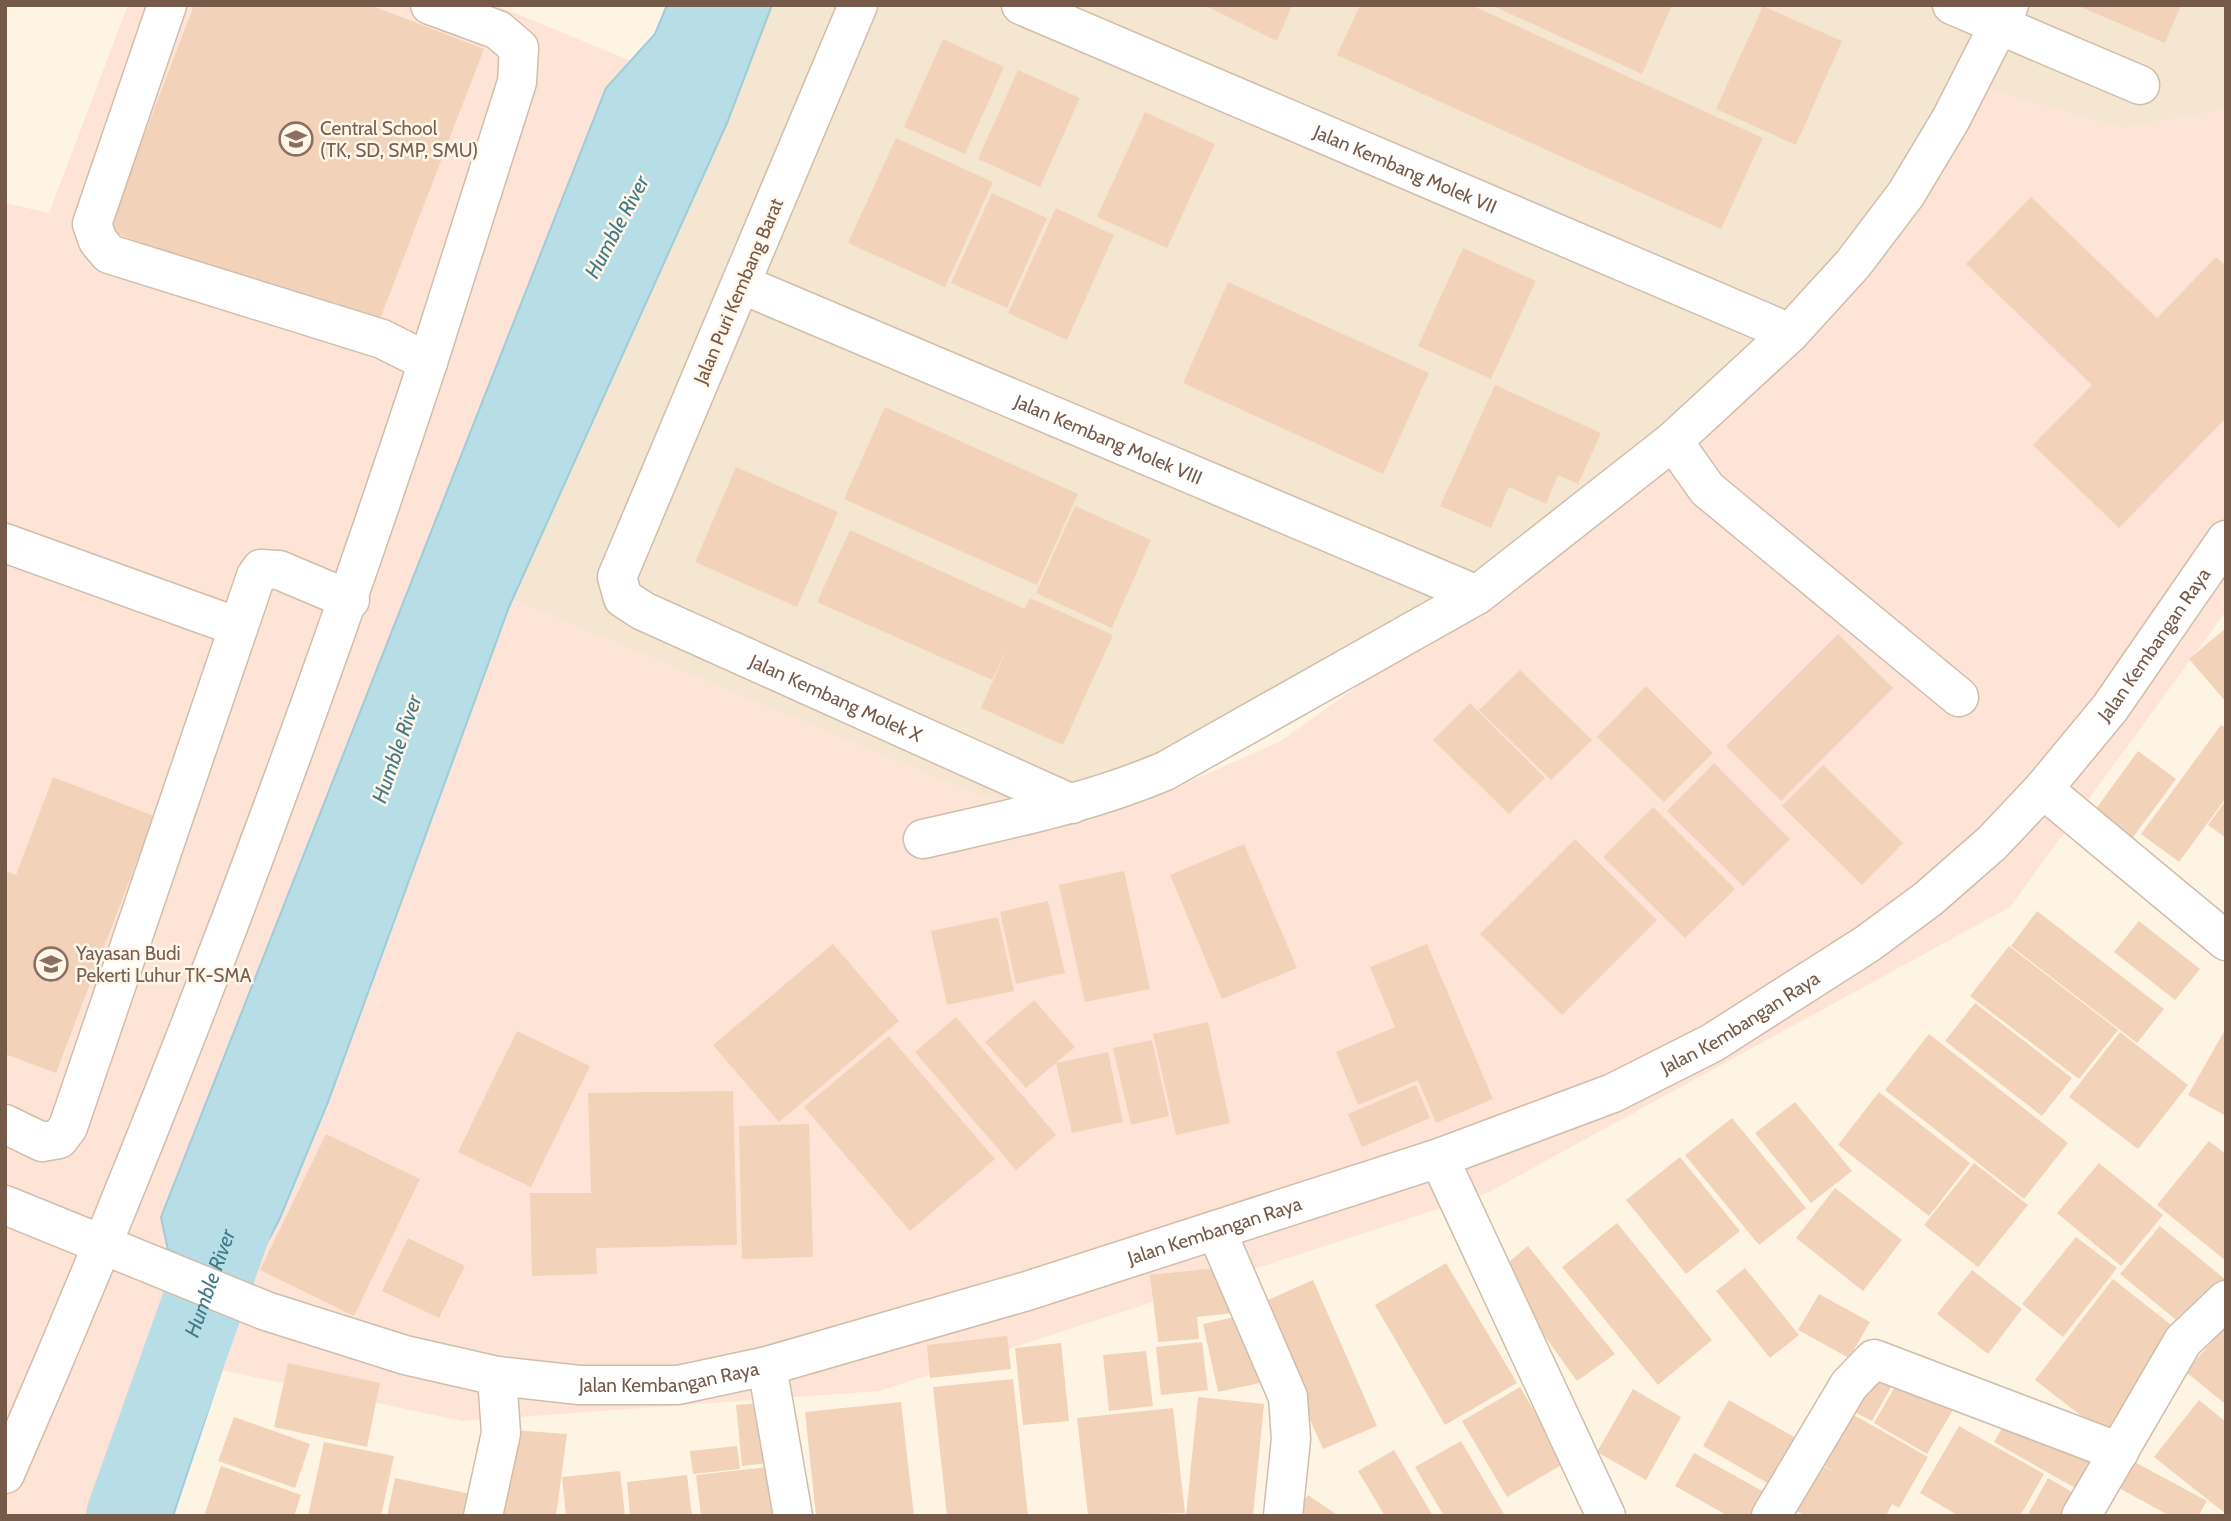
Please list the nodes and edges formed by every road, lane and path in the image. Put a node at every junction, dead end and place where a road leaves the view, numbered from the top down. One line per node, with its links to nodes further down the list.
1 (167, 5): 10 (street)
2 (430, 5): 10 (street)
3 (859, 5): 8 (street, Jalan Puri Kembang Barat)
4 (1021, 5): 9 (street, Jalan Kembang Molek VII)
5 (1952, 5): 6 (street)
6 (2005, 15): 7 (street); 9 (street)
7 (2140, 85)
8 (741, 284): 14 (street, Jalan Puri Kembang Barat); 15 (street, Jalan Kembang Molek VIII)
9 (1790, 332): 11 (street)
10 (428, 362): 16 (street)
11 (1673, 441): 15 (street); 18 (street)
12 (2226, 540): 19 (street, Jalan Kembangan Raya)
13 (5, 543): 17 (street)
14 (617, 577): 20 (street, Jalan Kembang Molek X)
15 (1477, 595): 20 (street)
16 (350, 600): 17 (street); 27 (street)
17 (237, 627): 23 (street)
18 (1959, 697)
19 (2043, 789): 22 (street); 24 (street, Jalan Kembangan Raya)
20 (1072, 804): 21 (street)
21 (923, 839)
22 (2226, 941)
23 (5, 1124)
24 (1439, 1158): 26 (street, Jalan Kembangan Raya); 36 (street)
25 (5, 1205): 27 (street, Jalan Kembangan Raya)
26 (1216, 1230): 29 (street, Jalan Kembangan Raya); 35 (street)
27 (111, 1250): 30 (street, Jalan Kembangan Raya); 32 (street)
28 (2226, 1300): 31 (street)
29 (767, 1366): 30 (street, Jalan Kembangan Raya); 34 (street)
30 (497, 1376): 33 (street)
31 (2119, 1451): 37 (street); 38 (street)
32 (5, 1474)
33 (484, 1516)
34 (793, 1516)
35 (1283, 1516)
36 (1606, 1516)
37 (1771, 1516)
38 (2081, 1516)

